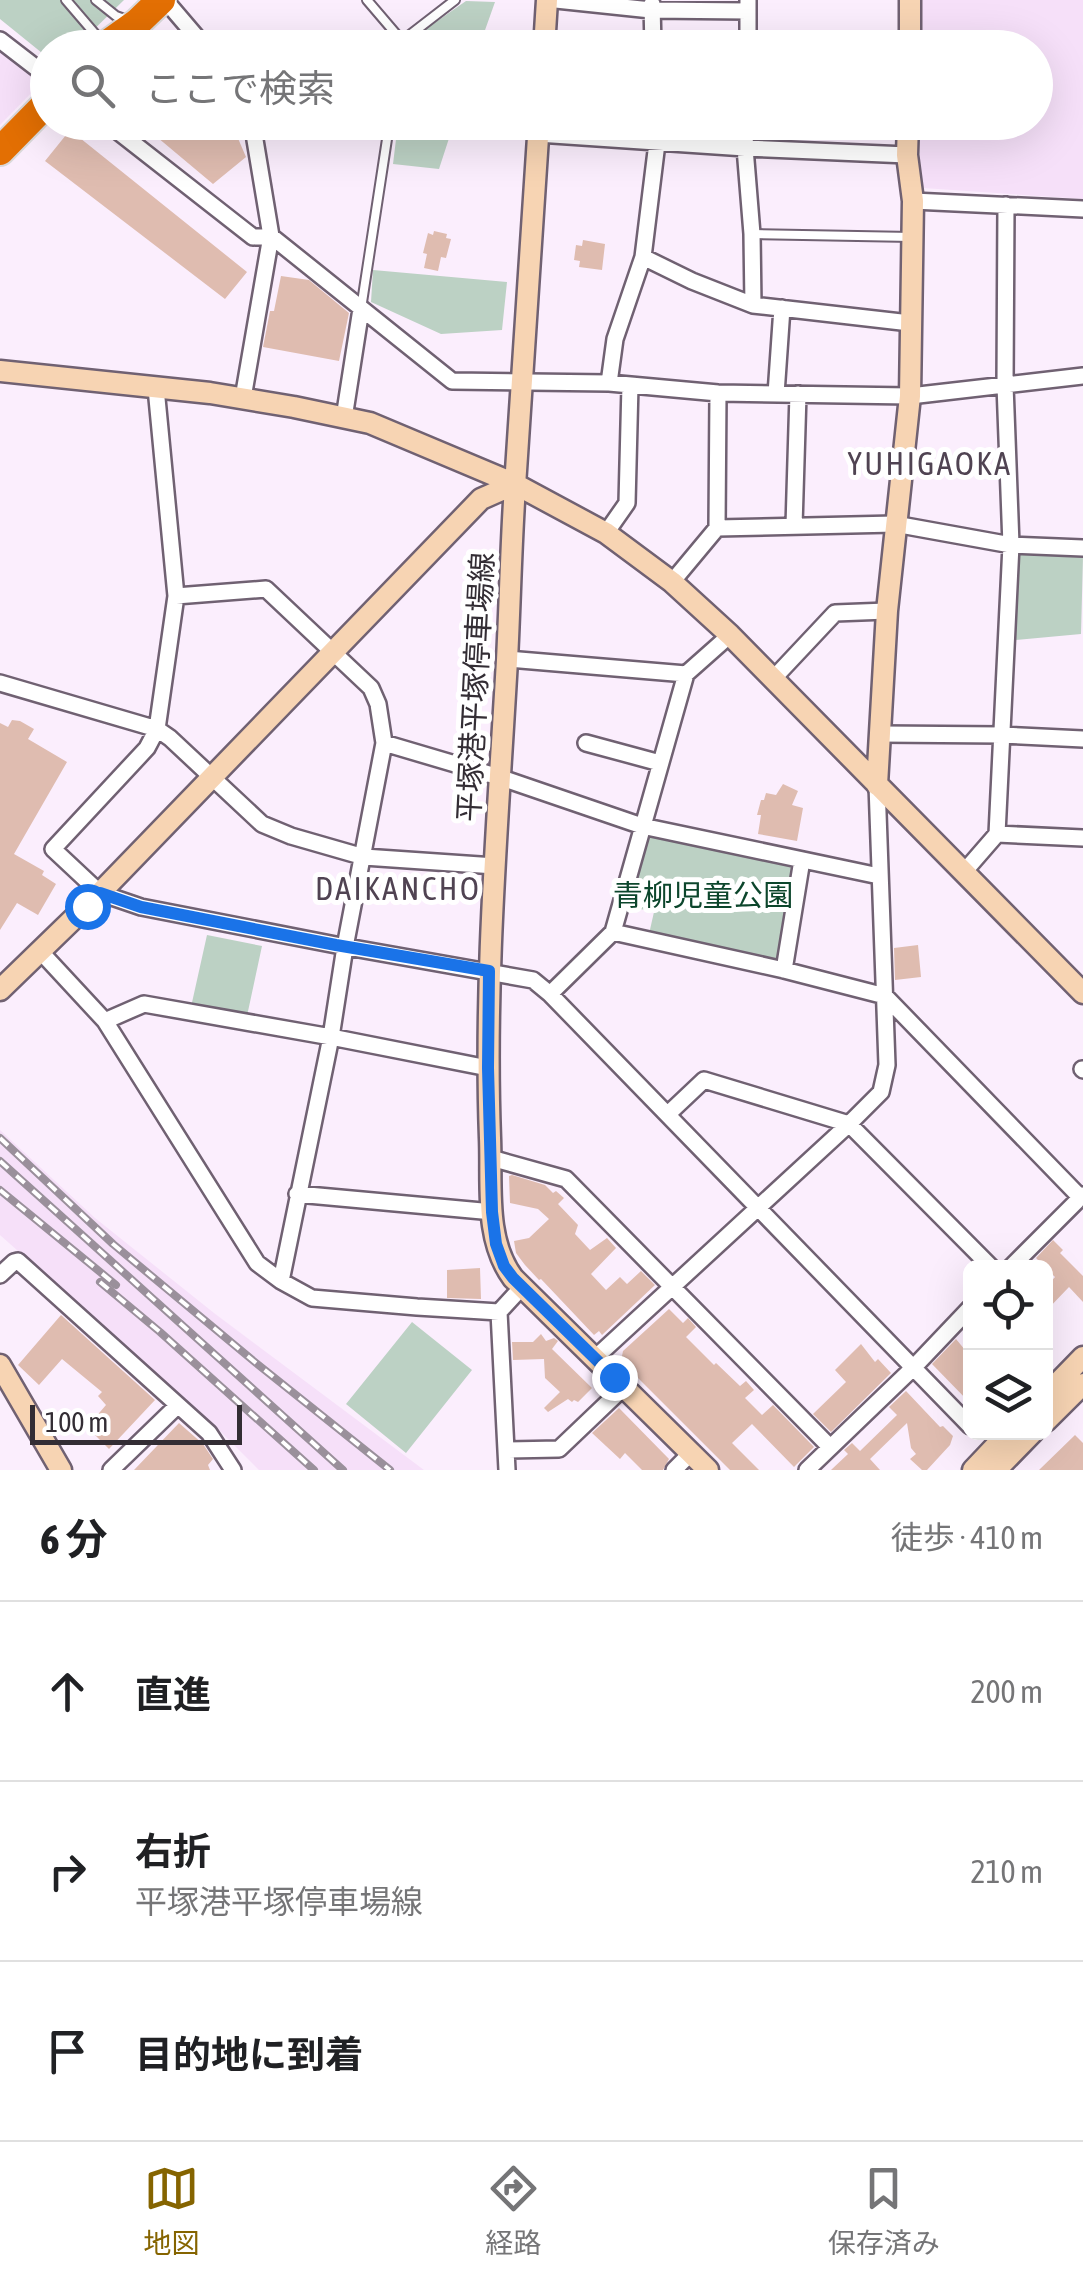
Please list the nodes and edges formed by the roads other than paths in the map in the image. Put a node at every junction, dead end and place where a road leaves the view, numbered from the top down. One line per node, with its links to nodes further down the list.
1 (66, 0): 11 (lane)
2 (96, 0): 9 (lane)
3 (367, 0): 14 (lane)
4 (455, 0): 15 (lane)
5 (547, 0): 16 (street)
6 (556, 0): 8 (street)
7 (910, 0): 18 (street)
8 (652, 5): 10 (street); 17 (street)
9 (154, 6): 12 (highway); 13 (street)
10 (748, 6)
11 (93, 30)
12 (128, 30)
13 (184, 30)
14 (391, 30)
15 (419, 30)
16 (545, 30)
17 (653, 30)
18 (910, 30)
19 (0, 40): 20 (street)
20 (30, 63)
21 (30, 120): 33 (highway)
22 (30, 140): 35 (highway)
23 (129, 140): 40 (street)
24 (255, 140): 40 (street)
25 (387, 140): 45 (lane)
26 (538, 140): 49 (street, 平塚港平塚停車場線)
27 (633, 140): 31 (street)
28 (657, 140): 31 (street)
29 (745, 140): 32 (street)
30 (907, 140): 34 (street)
31 (657, 143): 32 (street); 42 (street)
32 (745, 148): 34 (street); 39 (street)
33 (0, 151)
34 (907, 155): 36 (street)
35 (0, 171)
36 (912, 201): 37 (street); 41 (street)
37 (1006, 205): 38 (street); 52 (street)
38 (1083, 209)
39 (752, 234): 41 (lane); 43 (street)
40 (271, 236): 45 (street); 58 (street)
41 (912, 238): 46 (street)
42 (642, 257): 43 (street); 50 (street)
43 (752, 305): 44 (street)
44 (782, 308): 46 (street); 55 (street)
45 (361, 309): 49 (street); 59 (street)
46 (910, 323): 57 (street)
47 (0, 372): 53 (street)
48 (1083, 376): 52 (street)
49 (522, 383): 50 (street); 60 (street, 平塚港平塚停車場線)
50 (609, 383): 51 (street)
51 (630, 385): 54 (street); 64 (street)
52 (1006, 385): 57 (street); 65 (street)
53 (156, 388): 58 (street); 68 (street)
54 (718, 393): 55 (street); 63 (street)
55 (776, 394): 56 (street)
56 (798, 394): 57 (street); 62 (street)
57 (910, 396): 61 (street)
58 (243, 398): 59 (street)
59 (344, 418): 60 (street)
60 (515, 484): 64 (street); 71 (street); 72 (street, 平塚港平塚停車場線)
61 (895, 524): 62 (street); 65 (street); 69 (street)
62 (794, 526): 63 (street)
63 (717, 528): 67 (street)
64 (606, 533): 67 (street)
65 (1011, 545): 66 (street); 78 (street)
66 (1083, 548)
67 (672, 582): 70 (street)
68 (176, 596): 71 (street); 76 (street)
69 (886, 611): 74 (street); 77 (street)
70 (730, 635): 73 (street); 74 (street)
71 (332, 652): 81 (street); 84 (street)
72 (507, 659): 73 (street); 83 (street, 平塚港平塚停車場線)
73 (686, 674): 82 (street)
74 (772, 679): 85 (street)
75 (0, 682): 76 (street)
76 (156, 729): 84 (street); 94 (street)
77 (880, 734): 78 (street); 85 (street)
78 (1002, 735): 79 (street); 87 (street)
79 (1083, 739)
80 (586, 743): 82 (street)
81 (384, 744): 83 (street); 89 (street)
82 (660, 763): 86 (street)
83 (500, 777): 86 (street); 91 (street, 平塚港平塚停車場線)
84 (211, 778): 89 (street); 94 (street)
85 (877, 785): 92 (street); 93 (street)
86 (642, 826): 90 (street); 95 (street)
87 (996, 834): 88 (street); 92 (street)
88 (1083, 838)
89 (364, 857): 91 (street); 96 (street)
90 (802, 860): 93 (street); 98 (street)
91 (495, 866): 99 (street, 平塚港平塚停車場線)
92 (964, 872): 101 (street)
93 (879, 876): 103 (street)
94 (100, 893): 96 (street); 97 (street)
95 (613, 932): 98 (street); 102 (street)
96 (345, 946): 99 (street); 105 (street)
97 (41, 952): 100 (street); 104 (street)
98 (784, 970): 103 (street)
99 (489, 971): 102 (street); 106 (street, 平塚港平塚停車場線)
100 (0, 990)
101 (1083, 993)
102 (550, 994): 107 (street)
103 (885, 996): 108 (street); 111 (street)
104 (106, 1021): 105 (street); 117 (street)
105 (330, 1037): 106 (street); 110 (street)
106 (488, 1068): 109 (street, 平塚港平塚停車場線)
107 (668, 1114): 108 (street); 112 (street)
108 (849, 1124): 112 (street); 114 (street)
109 (491, 1158): 113 (street, 平塚港平塚停車場線); 118 (street)
110 (297, 1194): 113 (street); 117 (street)
111 (1082, 1196): 115 (street)
112 (759, 1207): 118 (street); 125 (street)
113 (492, 1212): 119 (street, 平塚港平塚停車場線)
114 (984, 1260)
115 (1018, 1260)
116 (0, 1275): 129 (street)
117 (281, 1281): 120 (street)
118 (674, 1286): 123 (street); 134 (street)
119 (522, 1287): 120 (street); 123 (street, 平塚港平塚停車場線)
120 (498, 1312): 135 (street)
121 (963, 1315): 125 (street)
122 (1083, 1357): 128 (street)
123 (595, 1358): 127 (street, 平塚港平塚停車場線)
124 (0, 1365): 138 (street)
125 (912, 1368): 131 (street); 134 (street)
126 (1083, 1384): 130 (street)
127 (624, 1387): 135 (street); 136 (street, 平塚港平塚停車場線)
128 (1053, 1388)
129 (177, 1406): 139 (street); 140 (street)
130 (1053, 1414)
131 (963, 1419)
132 (984, 1440): 137 (street)
133 (1025, 1440): 137 (street)
134 (830, 1447): 144 (street)
135 (506, 1450): 141 (street)
136 (690, 1453): 142 (street); 143 (street, 平塚港平塚停車場線)
137 (1002, 1462): 145 (street)
138 (61, 1470)
139 (111, 1470)
140 (234, 1470)
141 (507, 1470)
142 (674, 1470)
143 (708, 1470)
144 (807, 1470)
145 (972, 1470)

